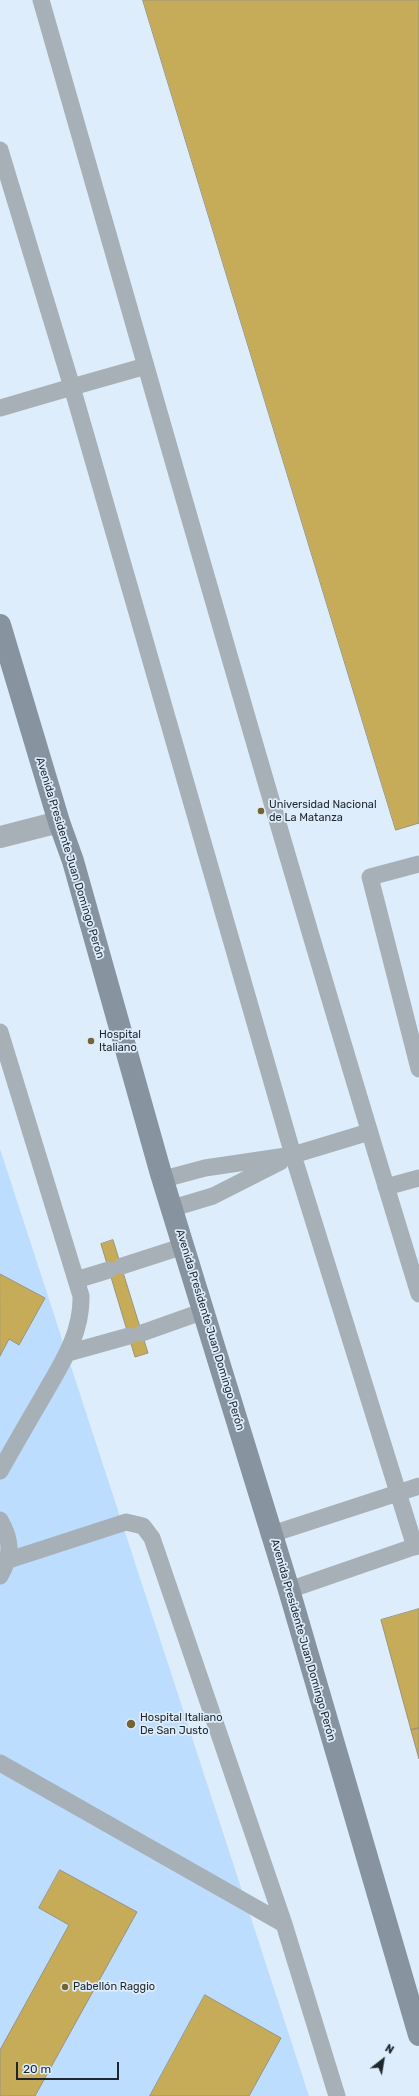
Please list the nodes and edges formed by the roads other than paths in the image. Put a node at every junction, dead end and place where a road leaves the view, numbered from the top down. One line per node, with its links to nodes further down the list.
1 (41, 0): 3 (lane)
2 (0, 150): 4 (lane)
3 (146, 366): 4 (lane); 12 (lane)
4 (72, 386): 5 (lane); 13 (lane)
5 (0, 408)
6 (0, 625): 7 (main road, Avenida Presidente Juan Domingo Perón)
7 (59, 822): 8 (street); 15 (main road, Avenida Presidente Juan Domingo Perón)
8 (0, 837)
9 (419, 864): 11 (lane)
10 (0, 1032): 19 (lane)
11 (419, 1069)
12 (369, 1132): 13 (lane); 16 (lane)
13 (293, 1155): 15 (lane); 17 (lane); 25 (lane)
14 (419, 1178): 16 (lane)
15 (164, 1179): 17 (main road, Avenida Presidente Juan Domingo Perón)
16 (386, 1187): 20 (lane)
17 (173, 1208): 18 (main road, Avenida Presidente Juan Domingo Perón)
18 (184, 1246): 19 (lane); 21 (main road, Avenida Presidente Juan Domingo Perón)
19 (76, 1280): 22 (lane)
20 (419, 1294)
21 (204, 1311): 22 (lane); 27 (main road, Avenida Presidente Juan Domingo Perón)
22 (68, 1353): 23 (lane)
23 (0, 1471)
24 (419, 1486): 25 (lane)
25 (398, 1493): 27 (lane); 28 (lane)
26 (0, 1520): 29 (lane)
27 (272, 1534): 31 (main road, Avenida Presidente Juan Domingo Perón)
28 (417, 1546): 31 (lane)
29 (9, 1560): 30 (lane); 33 (lane)
30 (0, 1576)
31 (289, 1590): 34 (main road, Avenida Presidente Juan Domingo Perón)
32 (0, 1763): 33 (lane)
33 (284, 1924): 35 (lane)
34 (419, 2035)
35 (338, 2096)

